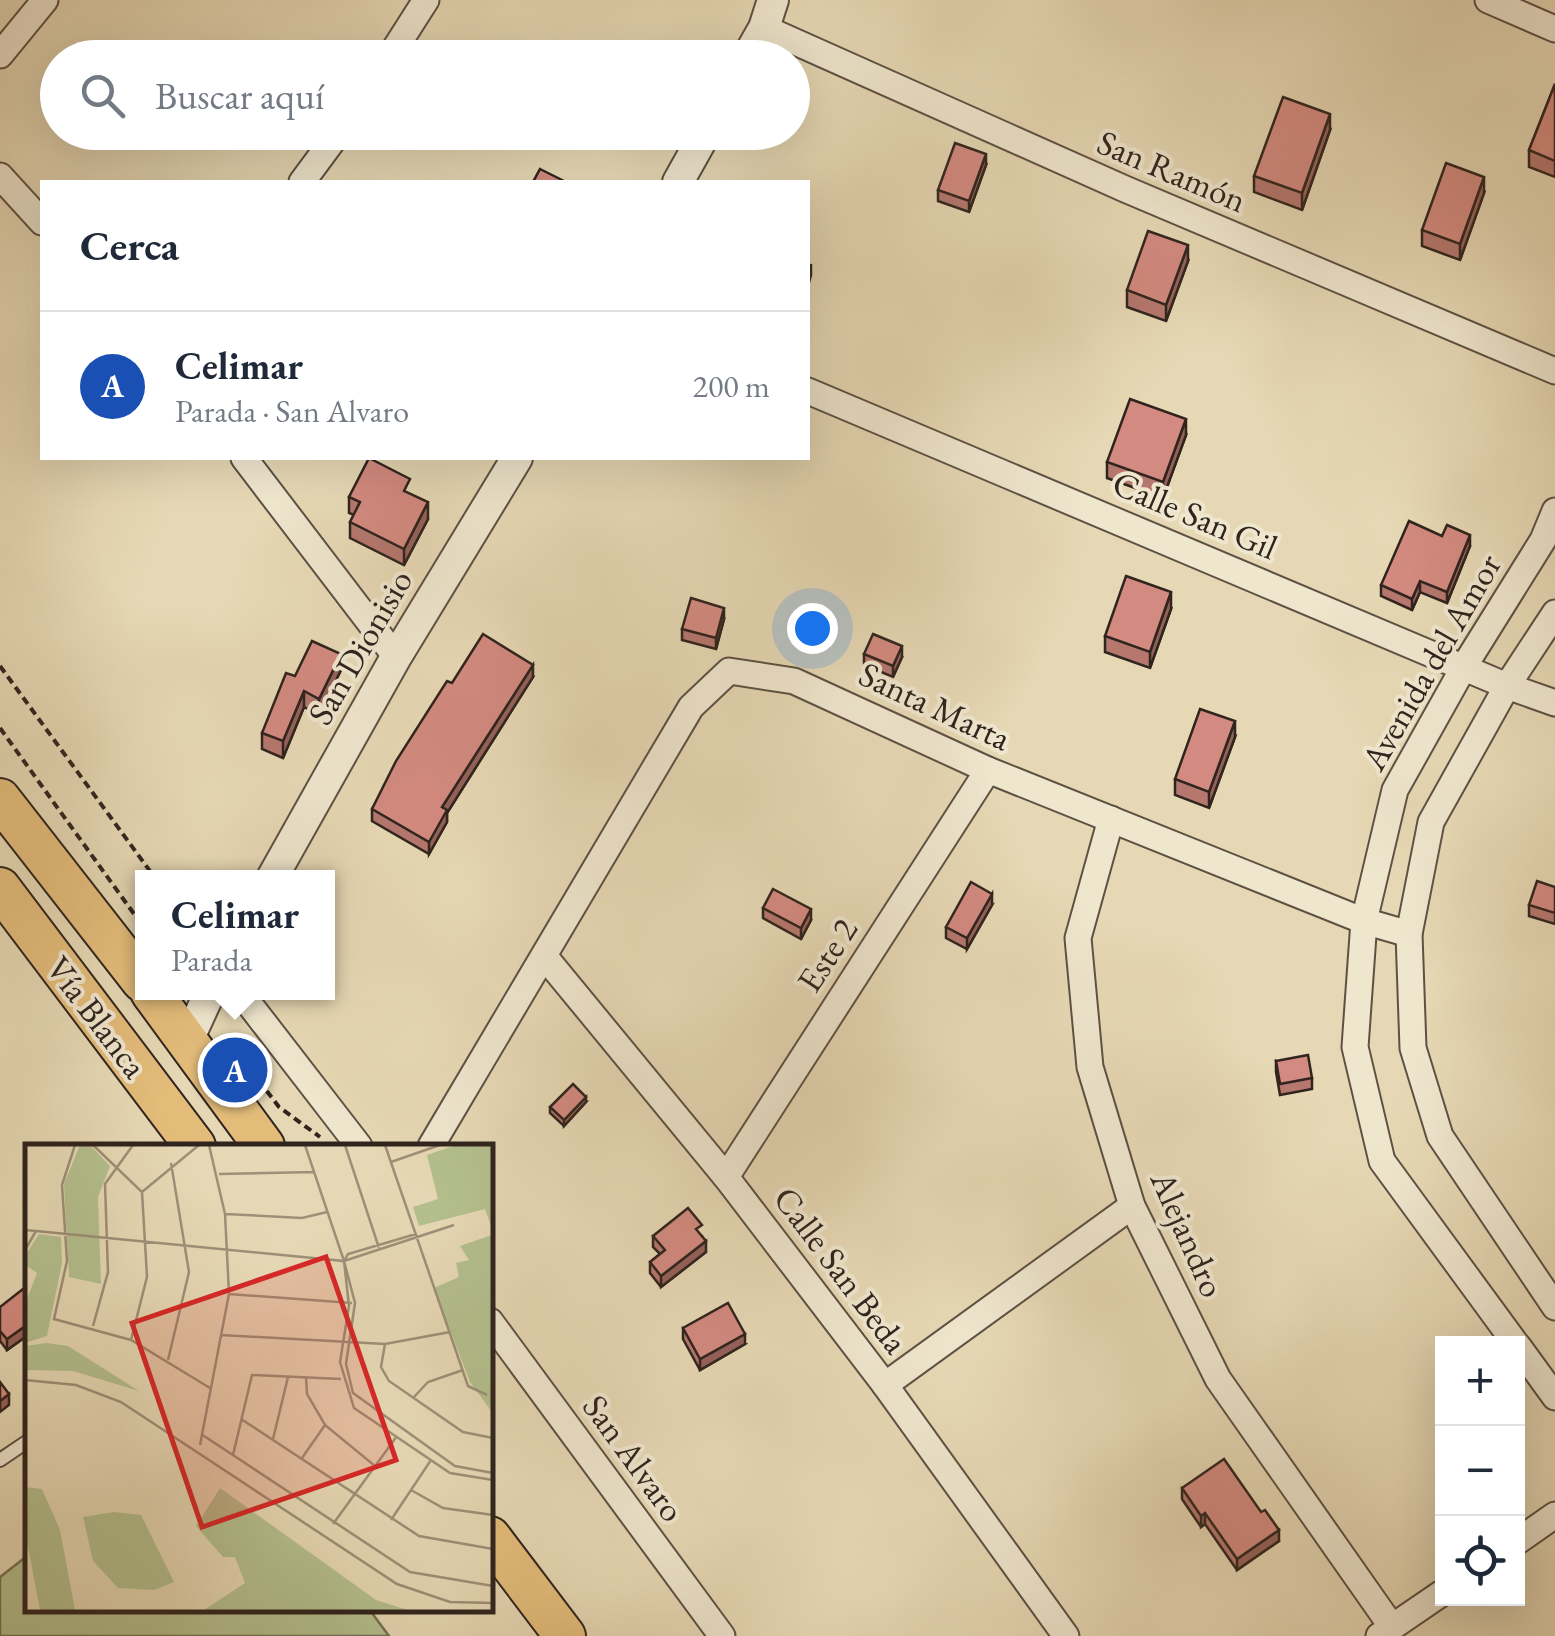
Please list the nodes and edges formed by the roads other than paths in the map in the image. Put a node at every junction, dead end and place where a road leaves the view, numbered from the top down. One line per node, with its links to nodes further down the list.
1 (45, 0): 8 (street)
2 (426, 0): 6 (street)
3 (1488, 0): 5 (street)
4 (769, 14): 7 (street); 15 (street, San Ramón)
5 (1555, 29)
6 (400, 40)
7 (756, 40)
8 (0, 55)
9 (326, 150): 12 (street)
10 (696, 150): 13 (street)
11 (0, 176): 14 (street)
12 (304, 180)
13 (679, 180)
14 (40, 220)
15 (1555, 371)
16 (810, 392): 22 (street, Calle San Gil)
17 (246, 460): 21 (street)
18 (517, 460): 21 (street, San Dionisio)
19 (1555, 510): 22 (street, Avenida del Amor)
20 (1555, 613): 23 (street)
21 (396, 658): 28 (street, San Dionisio)
22 (1464, 665): 23 (street, Calle San Gil); 30 (street, Avenida del Amor)
23 (1507, 686): 24 (street, Calle San Gil); 31 (street)
24 (1555, 702)
25 (988, 770): 27 (street, Santa Marta); 32 (street, Santa Marta); 42 (street, Este 2)
26 (0, 798): 33 (highway)
27 (1111, 819): 30 (street, Santa Marta); 43 (street, Alejandro)
28 (277, 870)
29 (0, 888): 38 (highway, Vía Blanca)
30 (1364, 921): 31 (street, Santa Marta); 46 (street, Avenida del Amor)
31 (1409, 934): 44 (street)
32 (545, 957): 41 (street, Santa Marta); 42 (street, Calle San Beda)
33 (135, 973)
34 (157, 1000): 37 (highway)
35 (206, 1000): 37 (street)
36 (246, 1000): 40 (street)
37 (188, 1040): 39 (highway)
38 (192, 1144)
39 (263, 1144)
40 (357, 1144)
41 (432, 1144)
42 (726, 1177): 48 (street, Calle San Beda)
43 (1132, 1206): 48 (street); 56 (street, Alejandro)
44 (1555, 1307)
45 (492, 1324): 58 (street, San Alvaro)
46 (1509, 1336)
47 (1525, 1357): 49 (street, Avenida del Amor)
48 (885, 1384): 59 (street, Calle San Beda)
49 (1555, 1397)
50 (25, 1442): 51 (lane)
51 (0, 1460)
52 (1555, 1515): 53 (street)
53 (1525, 1536)
54 (492, 1540): 57 (highway)
55 (1435, 1597): 56 (street)
56 (1386, 1631)
57 (565, 1636)
58 (722, 1636)
59 (1066, 1636)

